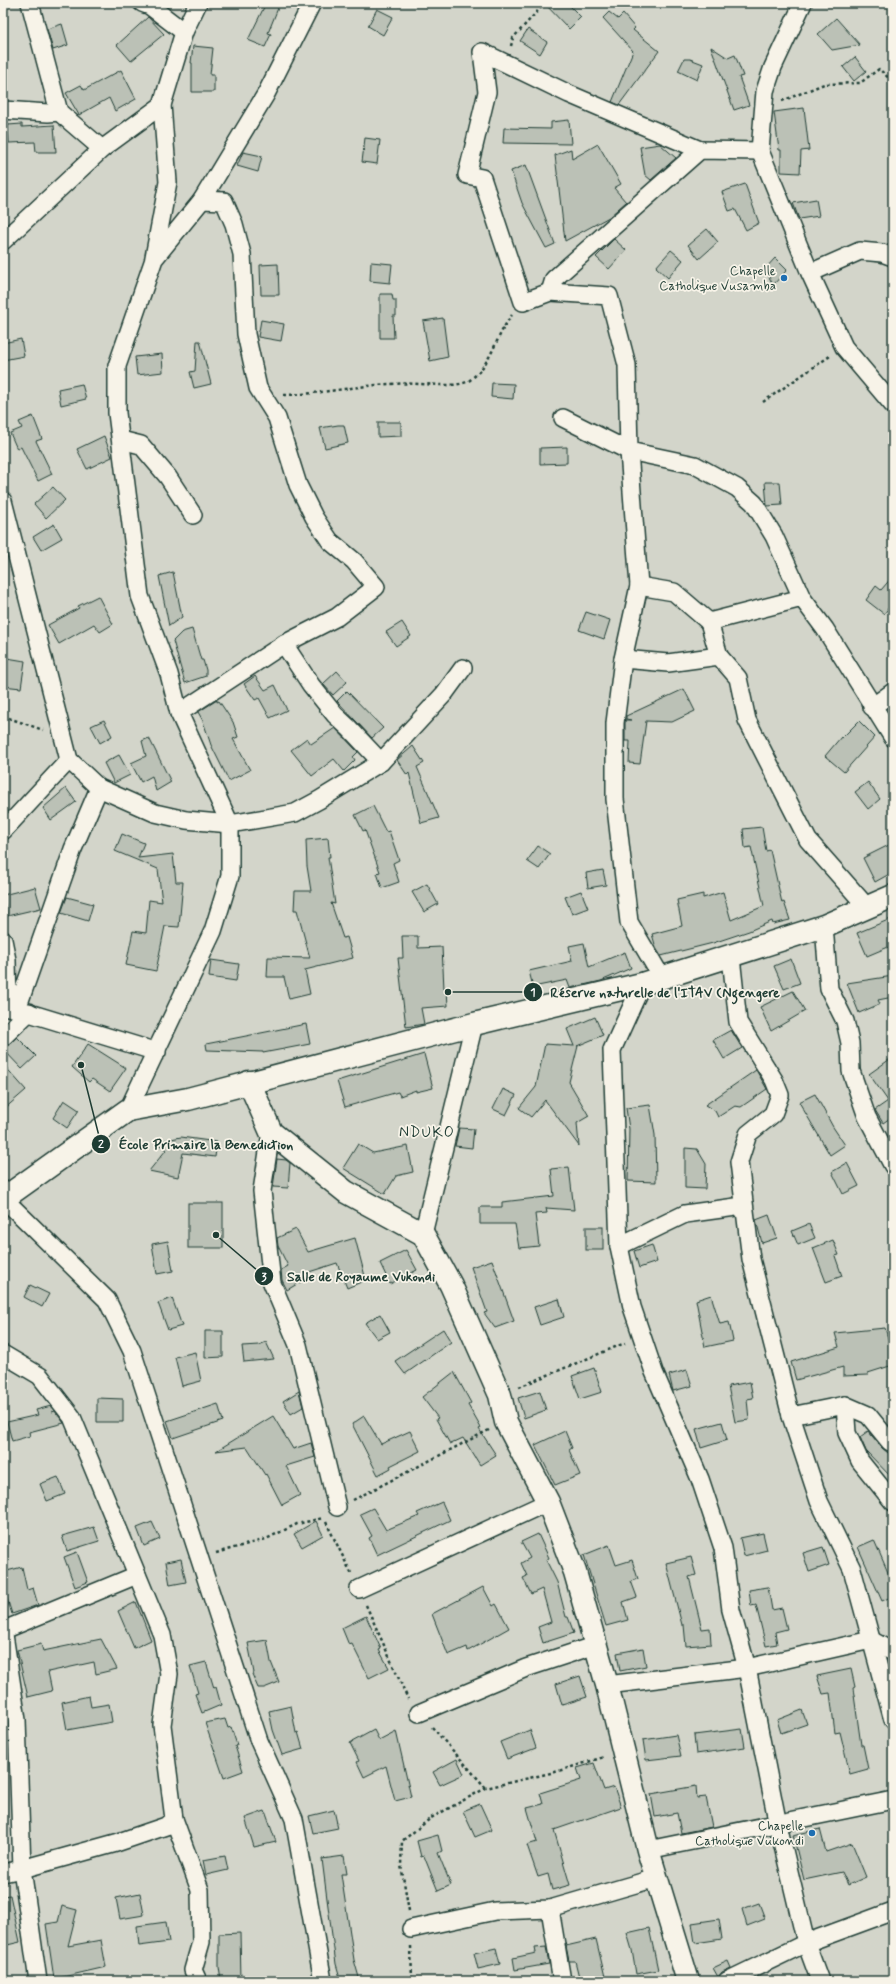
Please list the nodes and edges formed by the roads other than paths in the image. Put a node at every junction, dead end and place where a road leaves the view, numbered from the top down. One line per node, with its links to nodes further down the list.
1 (30, 3): 9 (street)
2 (142, 3): 6 (street)
3 (198, 3): 6 (street)
4 (312, 3): 13 (street)
5 (803, 3): 12 (street)
6 (184, 32): 7 (street)
7 (162, 105): 10 (street); 16 (street)
8 (3, 110): 9 (street)
9 (59, 112): 10 (street)
10 (102, 149): 14 (street)
11 (700, 150): 12 (street); 18 (street); 18 (street)
12 (760, 151): 17 (street)
13 (202, 200): 16 (street); 28 (street)
14 (3, 241)
15 (893, 257): 17 (street)
16 (154, 260): 21 (street)
17 (810, 274): 19 (street)
18 (550, 292): 22 (street)
19 (893, 405)
20 (563, 418): 22 (street)
21 (121, 440): 24 (street); 34 (street)
22 (629, 451): 25 (street); 26 (street)
23 (3, 506): 36 (street)
24 (193, 515)
25 (639, 586): 27 (street); 30 (street)
26 (802, 598): 27 (street); 33 (street)
27 (709, 622): 29 (street)
28 (284, 644): 34 (street); 37 (street)
29 (719, 656): 30 (street); 42 (street)
30 (622, 659): 46 (street)
31 (463, 668): 37 (street)
32 (893, 692): 33 (street)
33 (872, 707): 35 (street)
34 (179, 713): 39 (street)
35 (893, 738)
36 (69, 760): 38 (street); 40 (street)
37 (382, 762): 39 (street)
38 (99, 788): 39 (street); 47 (street)
39 (230, 824): 50 (street)
40 (3, 831)
41 (893, 896): 42 (street)
42 (867, 907): 43 (street)
43 (824, 926): 45 (street); 54 (street)
44 (3, 940): 47 (street)
45 (731, 957): 46 (street); 56 (street)
46 (652, 981): 48 (street); 58 (street)
47 (14, 1008): 49 (street); 50 (street)
48 (474, 1024): 51 (street); 57 (street)
49 (3, 1037)
50 (157, 1052): 52 (street)
51 (250, 1082): 52 (street); 53 (street)
52 (128, 1110): 55 (street)
53 (271, 1132): 57 (street); 65 (street)
54 (893, 1166)
55 (3, 1199): 90 (street)
56 (743, 1206): 58 (street); 61 (street)
57 (423, 1234): 63 (street)
58 (619, 1246): 72 (street)
59 (3, 1354): 66 (street)
60 (845, 1405): 61 (street); 62 (street); 64 (street)
61 (791, 1416): 69 (street)
62 (893, 1442)
63 (548, 1502): 67 (street); 70 (street)
64 (893, 1502)
65 (337, 1507)
66 (137, 1575): 68 (street); 78 (street)
67 (359, 1589)
68 (3, 1629): 76 (street)
69 (871, 1640): 71 (street); 72 (street); 75 (street)
70 (596, 1646): 73 (street); 74 (street)
71 (893, 1652)
72 (747, 1668): 73 (street); 79 (street)
73 (607, 1685): 80 (street)
74 (419, 1713)
75 (893, 1720)
76 (10, 1721): 81 (street)
77 (893, 1800): 79 (street)
78 (174, 1819): 81 (street); 89 (street)
79 (778, 1825): 80 (street); 87 (street)
80 (648, 1850): 83 (street)
81 (22, 1869): 82 (street); 88 (street)
82 (3, 1872)
83 (656, 1878): 84 (street); 92 (street)
84 (550, 1909): 86 (street); 91 (street)
85 (893, 1911): 87 (street)
86 (411, 1929)
87 (806, 1943): 93 (street); 94 (street)
88 (38, 1981)
89 (198, 1981)
90 (323, 1981)
91 (562, 1981)
92 (688, 1981)
93 (727, 1981)
94 (820, 1981)

